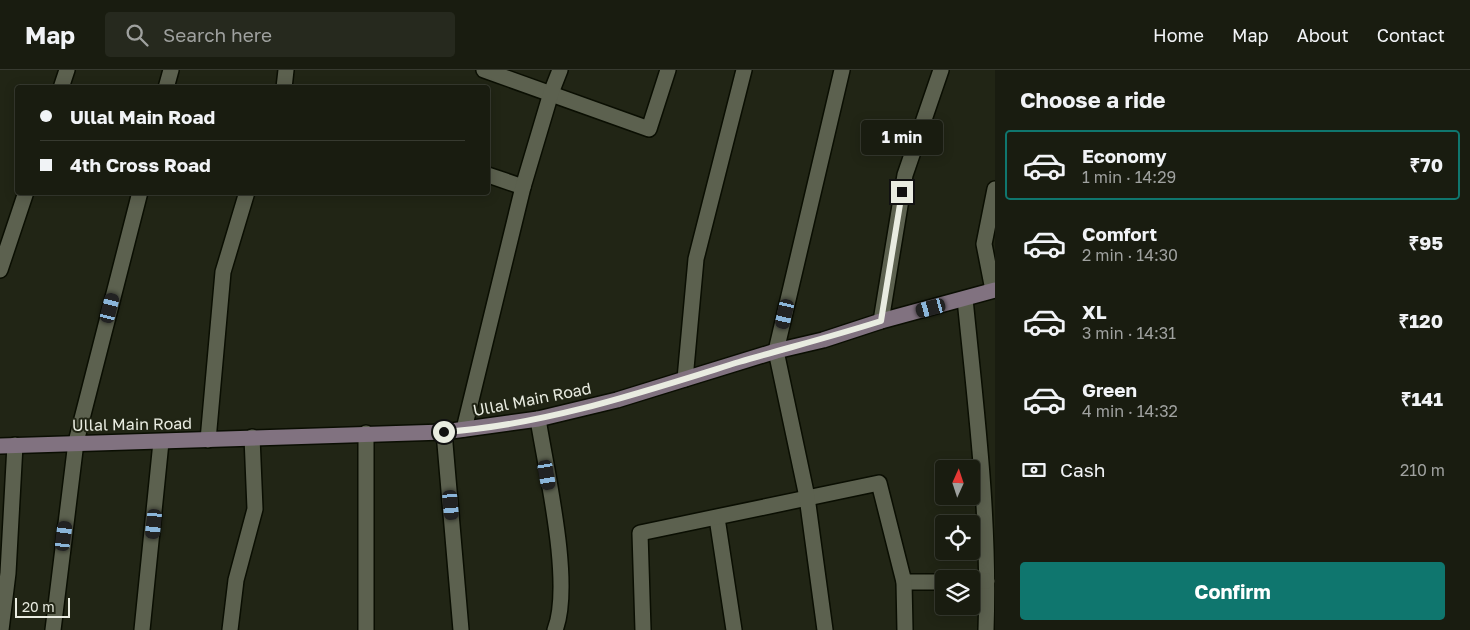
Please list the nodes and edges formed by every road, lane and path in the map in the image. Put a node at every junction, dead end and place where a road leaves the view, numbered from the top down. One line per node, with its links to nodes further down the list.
1 (67, 70): 10 (street)
2 (171, 70): 11 (street)
3 (286, 70): 12 (street)
4 (484, 70): 13 (street)
5 (560, 70): 13 (street)
6 (668, 70): 13 (street)
7 (744, 70): 25 (street)
8 (842, 70): 24 (street)
9 (941, 70): 23 (street)
10 (63, 85)
11 (167, 85)
12 (284, 85)
13 (551, 93): 15 (street)
14 (490, 176): 15 (street)
15 (523, 187): 27 (street)
16 (995, 189): 21 (street)
17 (25, 195): 20 (street)
18 (139, 195): 32 (street)
19 (247, 195): 31 (street)
20 (0, 270)
21 (994, 290): 22 (main road, Ullal Main Road)
22 (965, 299): 23 (main road, Ullal Main Road); 39 (street)
23 (881, 321): 24 (main road, Ullal Main Road)
24 (776, 351): 25 (main road, Ullal Main Road); 35 (street)
25 (685, 379): 26 (main road, Ullal Main Road)
26 (538, 419): 27 (main road, Ullal Main Road); 48 (street)
27 (464, 429): 28 (main road, Ullal Main Road)
28 (444, 432): 29 (main road, Ullal Main Road); 47 (street)
29 (366, 433): 30 (main road, Ullal Main Road); 46 (street)
30 (252, 437): 31 (main road, Ullal Main Road); 45 (street)
31 (208, 440): 33 (main road, Ullal Main Road)
32 (76, 442): 33 (main road, Ullal Main Road); 34 (main road, Ullal Main Road); 43 (street)
33 (161, 442): 44 (street)
34 (8, 446): 37 (street)
35 (807, 497): 36 (street); 40 (street); 51 (street)
36 (716, 518): 49 (street); 50 (street)
37 (5, 546): 42 (street)
38 (980, 581): 39 (street)
39 (987, 581): 53 (street)
40 (904, 582): 41 (street); 52 (street)
41 (935, 582)
42 (0, 630)
43 (53, 630)
44 (142, 630)
45 (230, 630)
46 (366, 630)
47 (462, 630)
48 (555, 630)
49 (643, 630)
50 (734, 630)
51 (825, 630)
52 (905, 630)
53 (986, 630)

